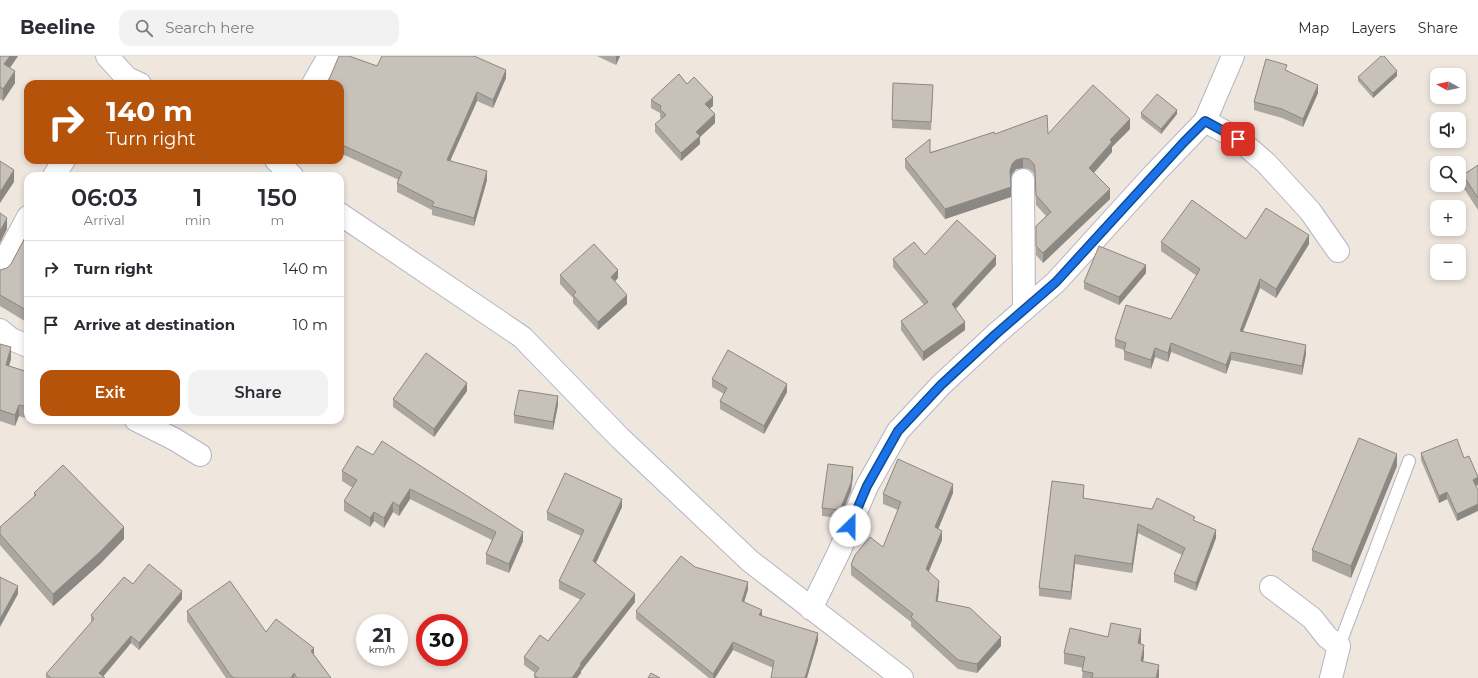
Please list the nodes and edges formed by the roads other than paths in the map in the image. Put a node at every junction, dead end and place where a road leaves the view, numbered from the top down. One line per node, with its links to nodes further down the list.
1 (107, 56): 4 (street)
2 (329, 56): 5 (street)
3 (1233, 56): 6 (street)
4 (128, 80)
5 (315, 80)
6 (1205, 121): 12 (street); 14 (street)
7 (280, 164): 8 (street)
8 (288, 172)
9 (1023, 180): 14 (street)
10 (344, 217): 21 (street)
11 (24, 224): 13 (street)
12 (1338, 251)
13 (0, 269)
14 (1024, 310): 21 (street)
15 (0, 330): 16 (street)
16 (24, 344)
17 (144, 424): 18 (street)
18 (200, 455)
19 (1409, 461): 22 (lane)
20 (1271, 587): 22 (street)
21 (811, 609): 23 (street)
22 (1338, 646): 24 (street)
23 (902, 678)
24 (1330, 678)

